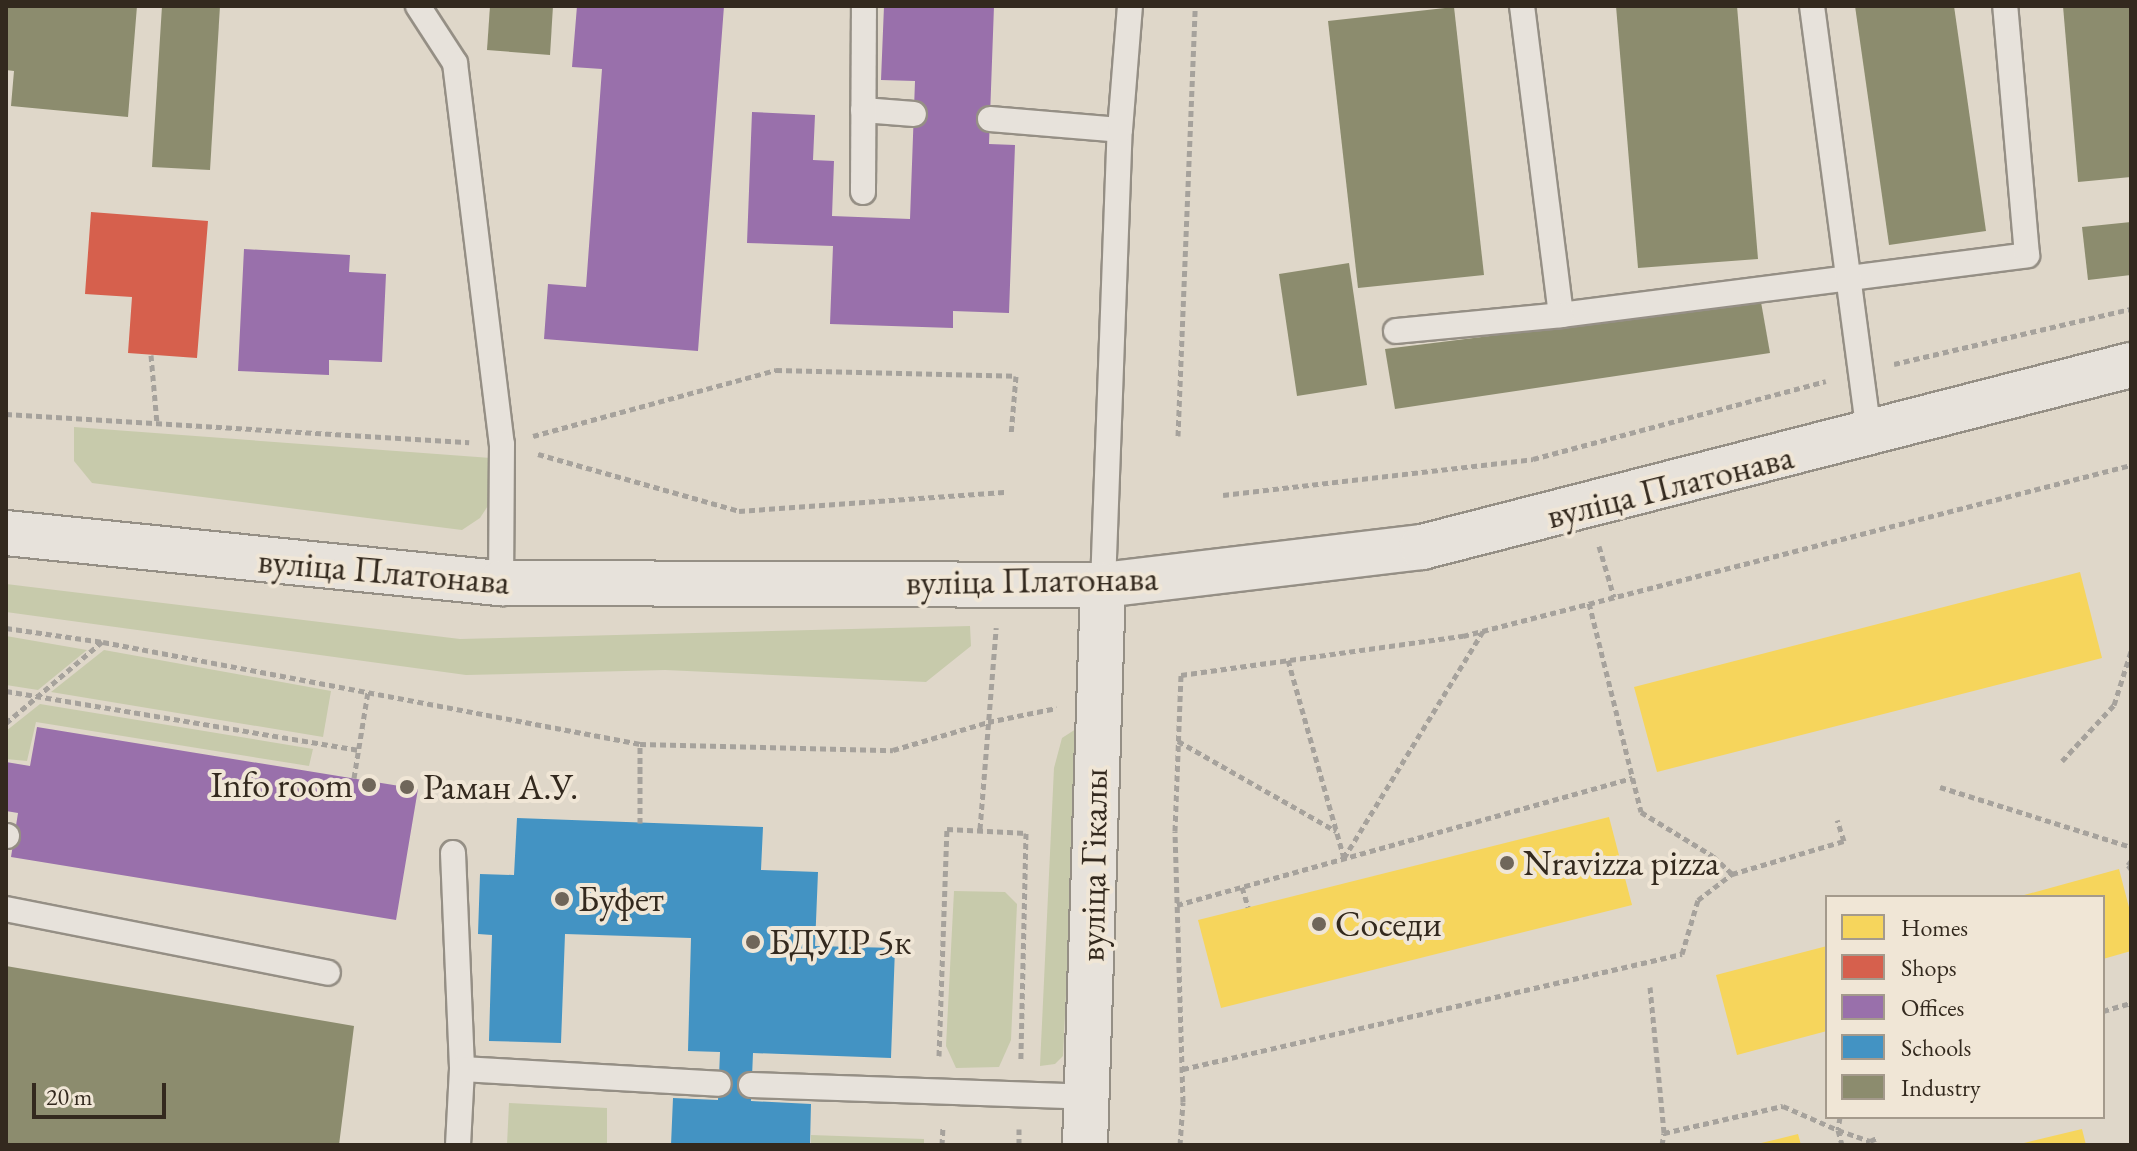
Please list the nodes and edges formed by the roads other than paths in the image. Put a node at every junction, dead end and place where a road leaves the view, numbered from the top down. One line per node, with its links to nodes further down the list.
1 (864, 6): 7 (lane)
2 (1130, 6): 10 (lane)
3 (1522, 6): 13 (lane)
4 (1812, 6): 12 (lane)
5 (2005, 6): 12 (lane)
6 (423, 10): 18 (lane)
7 (863, 110): 8 (lane); 11 (lane)
8 (914, 114)
9 (990, 119): 10 (lane)
10 (1120, 130): 19 (lane)
11 (863, 192)
12 (1849, 276): 13 (lane); 16 (lane)
13 (1561, 315): 14 (lane)
14 (1396, 331)
15 (2131, 365): 16 (main road, вуліца Платонава)
16 (1869, 435): 19 (main road, вуліца Платонава)
17 (6, 533): 18 (main road, вуліца Платонава)
18 (501, 583): 19 (main road, вуліца Платонава)
19 (1103, 585): 26 (main road, вуліца Гікалы)
20 (453, 853): 23 (lane)
21 (6, 909): 22 (lane)
22 (328, 973)
23 (462, 1069): 24 (lane); 27 (lane)
24 (719, 1084)
25 (751, 1085): 26 (lane)
26 (1087, 1097): 28 (main road, вуліца Гікалы)
27 (458, 1145)
28 (1085, 1145)

